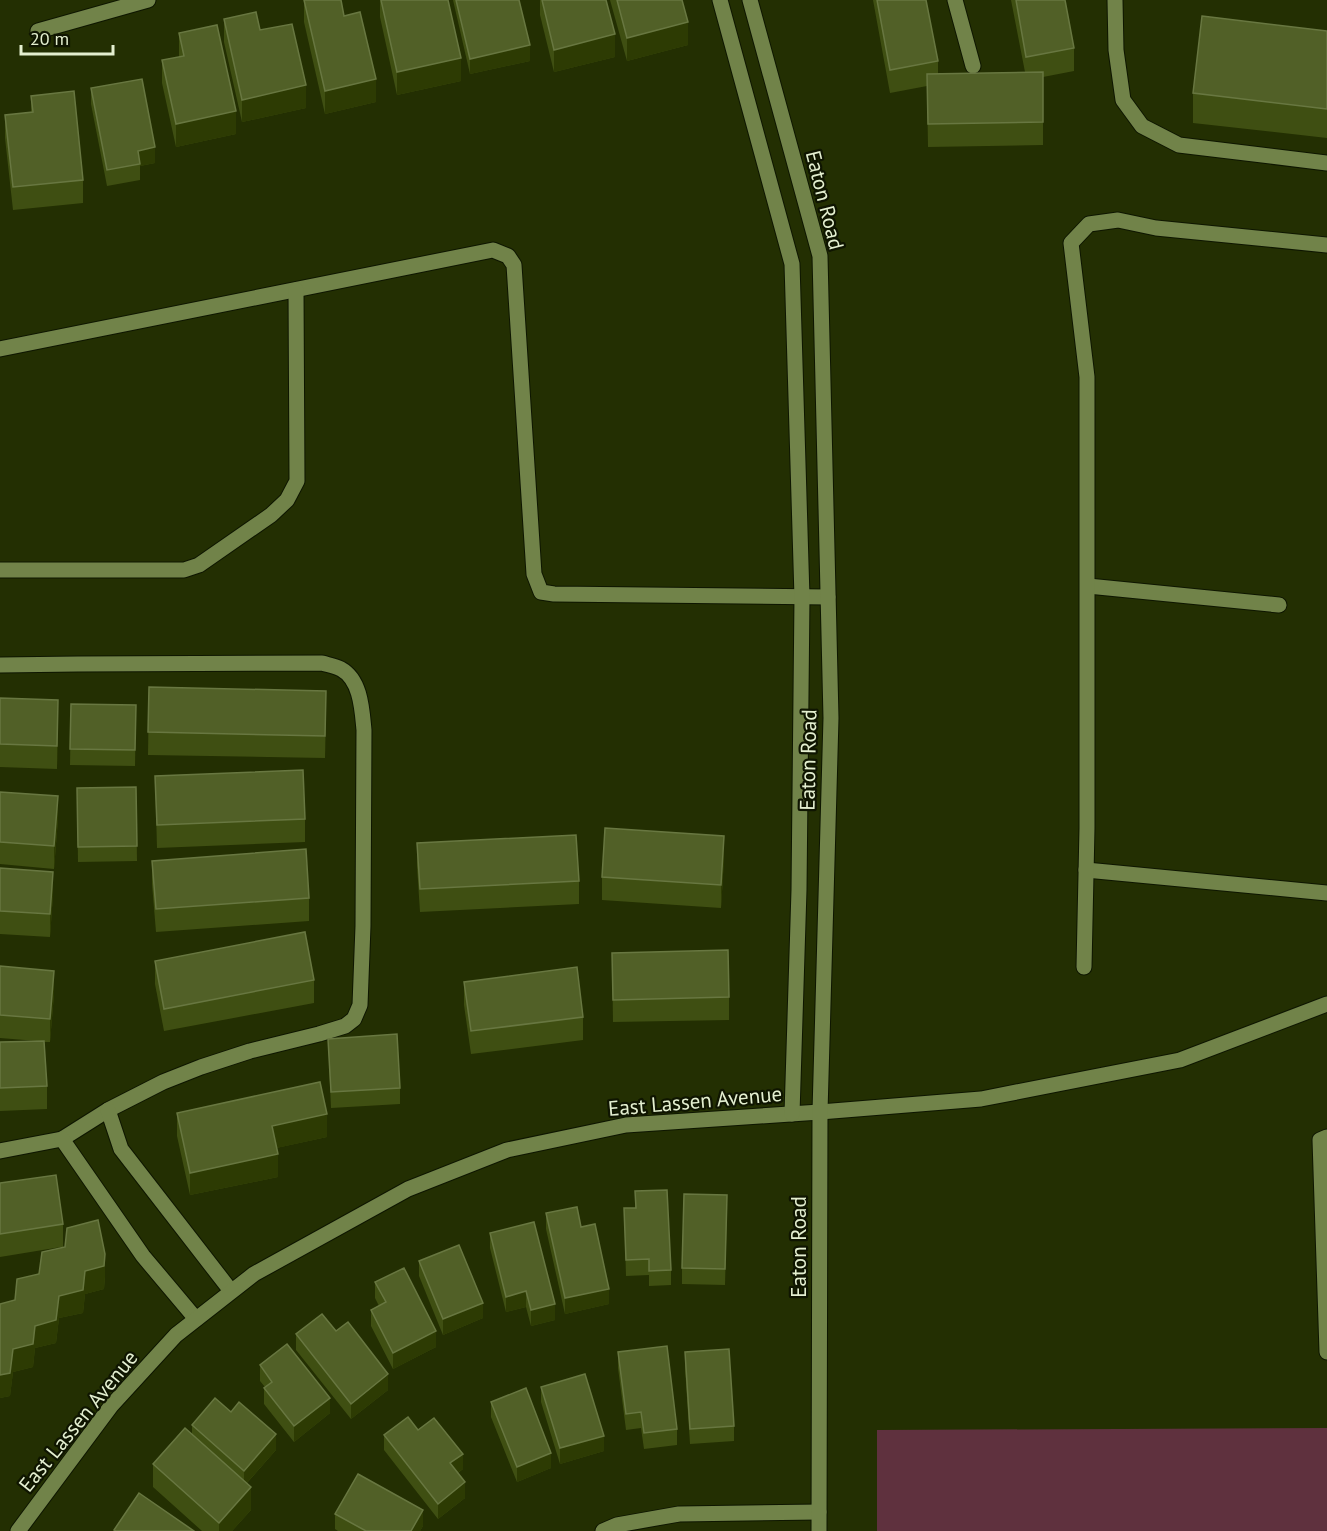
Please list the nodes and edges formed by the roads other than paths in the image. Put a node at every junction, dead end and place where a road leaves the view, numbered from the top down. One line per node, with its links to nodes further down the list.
1 (148, 0): 6 (street)
2 (720, 0): 14 (street)
3 (750, 0): 15 (street, Eaton Road)
4 (955, 0): 7 (street)
5 (1115, 0): 8 (street)
6 (38, 31)
7 (974, 66)
8 (1327, 163)
9 (1327, 245): 13 (street)
10 (296, 290): 11 (street); 12 (street); 14 (street)
11 (0, 348)
12 (0, 570)
13 (1088, 586): 16 (street); 18 (street)
14 (802, 597): 15 (street); 24 (street)
15 (828, 597): 23 (street, Eaton Road)
16 (1279, 605)
17 (0, 665): 22 (street)
18 (1086, 870): 19 (street); 20 (street)
19 (1327, 893)
20 (1084, 967)
21 (1327, 1004): 23 (street, East Lassen Avenue)
22 (108, 1110): 26 (street); 28 (street)
23 (820, 1112): 24 (street, East Lassen Avenue); 31 (street, Eaton Road)
24 (792, 1114): 28 (street, East Lassen Avenue)
25 (1327, 1137): 30 (street)
26 (62, 1138): 27 (street); 29 (street)
27 (0, 1151)
28 (231, 1291): 29 (street, East Lassen Avenue)
29 (196, 1319): 32 (street, East Lassen Avenue)
30 (1327, 1352)
31 (819, 1512): 33 (street); 34 (street, Eaton Road)
32 (18, 1531)
33 (603, 1531)
34 (819, 1531)

